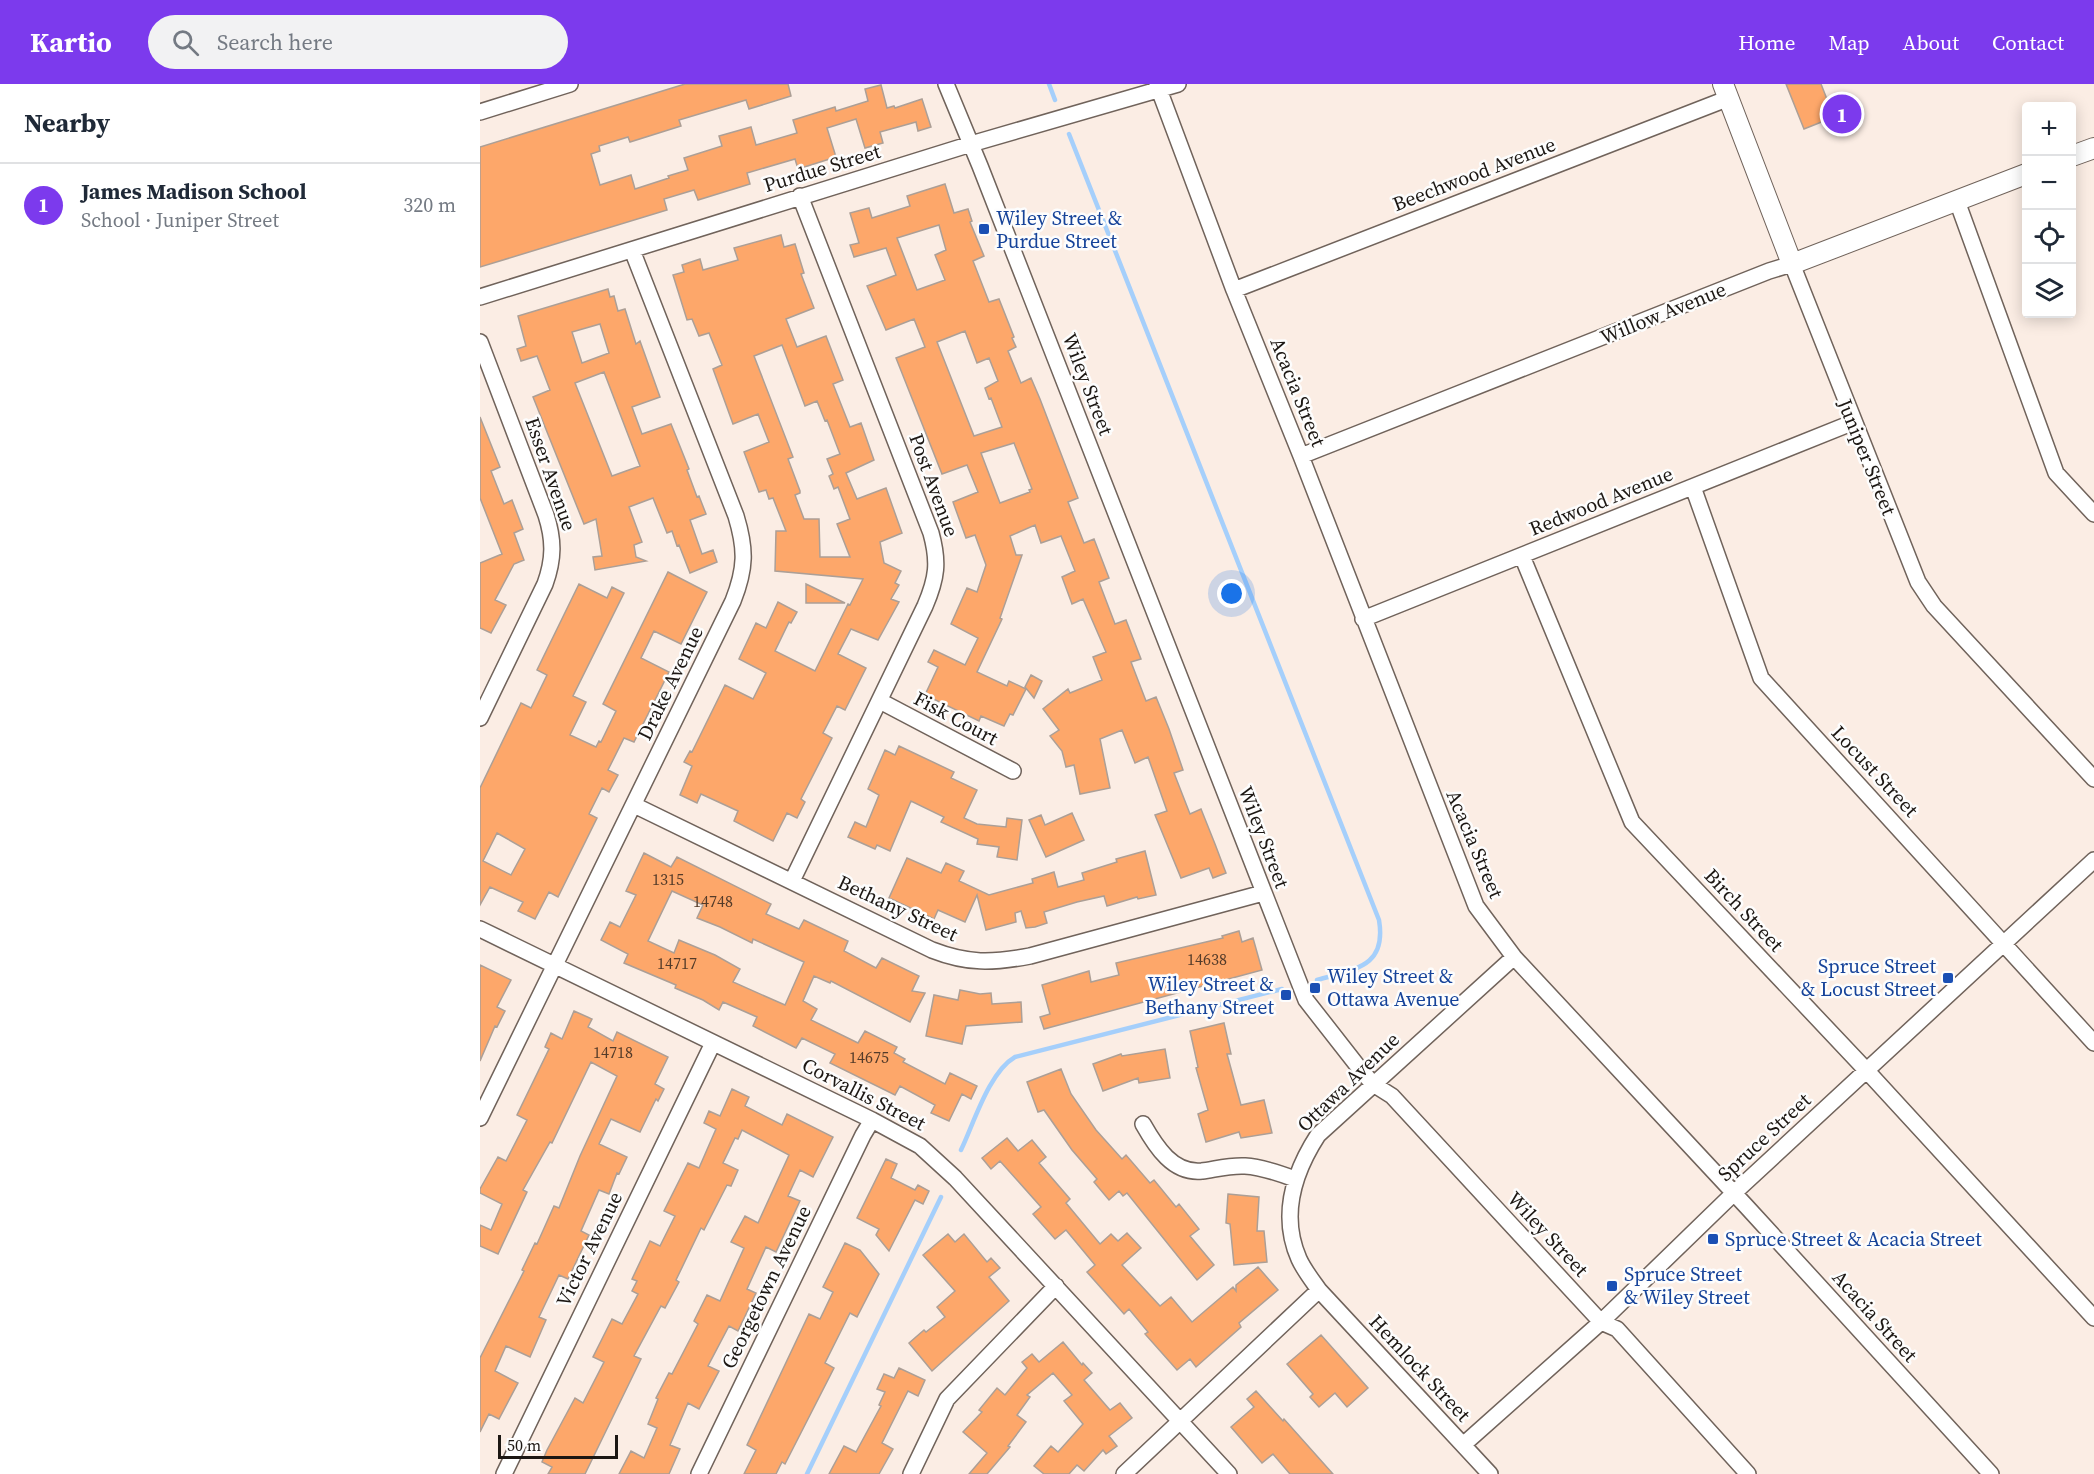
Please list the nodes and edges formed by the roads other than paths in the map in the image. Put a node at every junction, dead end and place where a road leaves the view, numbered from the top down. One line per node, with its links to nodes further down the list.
1 (570, 84): 6 (street)
2 (946, 84): 7 (street, Wiley Street)
3 (1178, 84): 4 (street, Purdue Street)
4 (1158, 87): 7 (street, Purdue Street); 15 (street, Acacia Street)
5 (1726, 91): 14 (street, Juniper Street); 15 (street, Beechwood Avenue)
6 (480, 112)
7 (971, 144): 11 (street, Purdue Street); 31 (street, Wiley Street)
8 (2094, 148): 9 (street)
9 (2076, 155)
10 (2022, 176): 12 (street, Willow Avenue)
11 (800, 196): 13 (street, Purdue Street); 24 (street, Post Avenue)
12 (1957, 201): 14 (street, Willow Avenue); 21 (street)
13 (632, 250): 16 (street, Purdue Street); 28 (street, Drake Avenue)
14 (1792, 264): 18 (street, Juniper Street); 19 (street, Willow Avenue)
15 (1234, 290): 19 (street, Acacia Street)
16 (480, 297)
17 (480, 342): 25 (street, Esser Avenue)
18 (1854, 423): 20 (street, Redwood Avenue); 27 (street, Juniper Street)
19 (1301, 456): 23 (street, Acacia Street)
20 (1693, 487): 22 (street, Redwood Avenue); 33 (street, Locust Street)
21 (2094, 514)
22 (1522, 556): 23 (street, Redwood Avenue); 38 (street, Birch Street)
23 (1363, 619): 34 (street, Acacia Street)
24 (880, 701): 26 (street, Fisk Court); 30 (street, Post Avenue)
25 (480, 718)
26 (1013, 771)
27 (2094, 779)
28 (634, 805): 30 (street, Bethany Street); 35 (street, Drake Avenue)
29 (2094, 860): 33 (street, Spruce Street)
30 (792, 881): 31 (street, Bethany Street)
31 (1263, 893): 39 (street, Wiley Street)
32 (480, 929): 35 (street, Corvallis Street)
33 (2004, 943): 37 (street, Locust Street); 38 (street, Spruce Street)
34 (1514, 957): 39 (street, Ottawa Avenue); 44 (street, Acacia Street)
35 (555, 966): 36 (street, Corvallis Street); 40 (street, Drake Avenue)
36 (713, 1043): 41 (street, Corvallis Street); 51 (street, Victor Avenue)
37 (2094, 1043)
38 (1867, 1071): 44 (street, Spruce Street); 47 (street, Birch Street)
39 (1373, 1084): 43 (street, Ottawa Avenue); 48 (street, Wiley Street)
40 (480, 1118)
41 (872, 1119): 45 (street, Corvallis Street); 52 (street, Georgetown Avenue)
42 (1143, 1124): 43 (street)
43 (1295, 1179): 46 (street, Ottawa Avenue)
44 (1734, 1193): 48 (street, Spruce Street); 58 (street, Acacia Street)
45 (1056, 1286): 49 (street, Corvallis Street); 53 (street)
46 (1319, 1290): 49 (street); 50 (street, Hemlock Street)
47 (2094, 1318)
48 (1601, 1322): 50 (street, Spruce Street); 57 (street, Wiley Street)
49 (1179, 1420): 54 (street); 55 (street, Corvallis Street)
50 (1463, 1445): 56 (street, Hemlock Street)
51 (504, 1474)
52 (699, 1474)
53 (911, 1474)
54 (1124, 1474)
55 (1229, 1474)
56 (1490, 1474)
57 (1748, 1474)
58 (1991, 1474)

